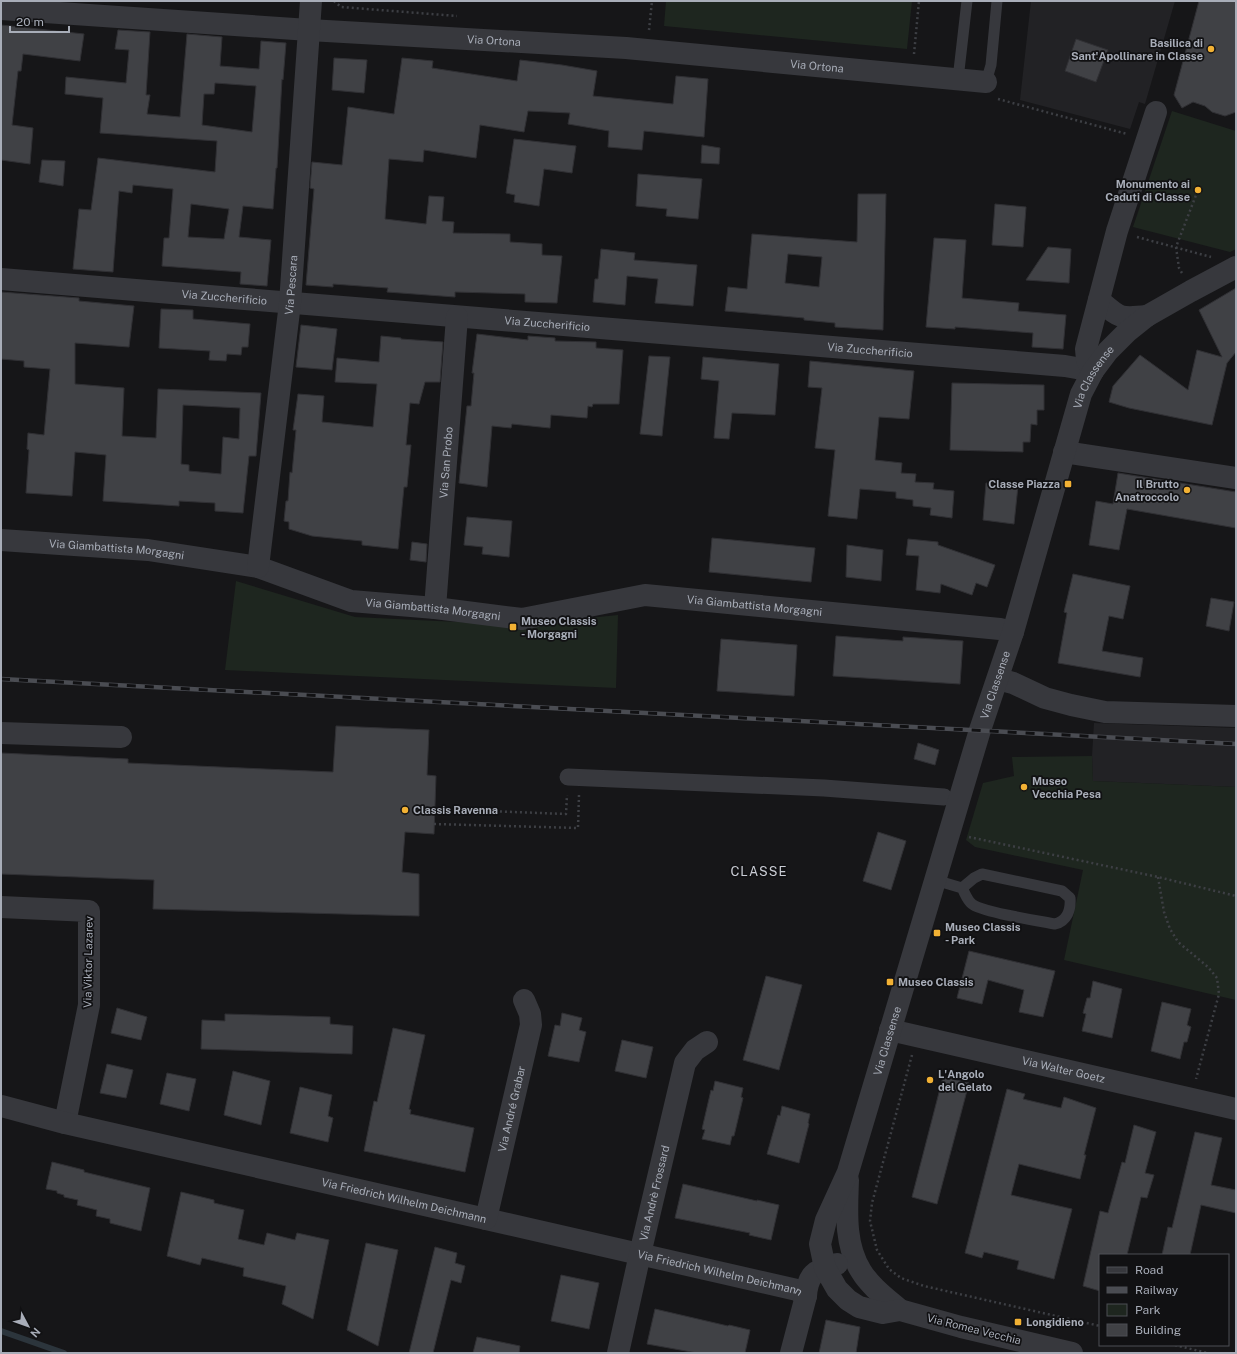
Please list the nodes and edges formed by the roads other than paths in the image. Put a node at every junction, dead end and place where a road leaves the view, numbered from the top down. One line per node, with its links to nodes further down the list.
1 (311, 1): 5 (street, Via Pescara)
2 (967, 1): 6 (lane)
3 (997, 1): 7 (lane)
4 (1, 9): 5 (street, Via Ortona)
5 (309, 30): 6 (street, Via Ortona); 12 (street, Via Pescara)
6 (958, 79): 7 (street, Via Ortona)
7 (986, 82)
8 (1156, 112): 11 (street)
9 (1236, 267): 13 (street, Via Classense)
10 (1, 279): 12 (street, Via Zuccherificio)
11 (1099, 300): 13 (street); 15 (street)
12 (290, 303): 14 (street, Via Zuccherificio); 19 (street, Via Pescara)
13 (1147, 316): 15 (street, Via Classense)
14 (457, 317): 15 (street, Via Zuccherificio); 20 (street, Via San Probo)
15 (1093, 371): 16 (street, Via Classense)
16 (1064, 452): 17 (street); 21 (street, Via Classense)
17 (1236, 478)
18 (1, 540): 19 (street, Via Giambattista Morgagni)
19 (258, 568): 20 (street, Via Giambattista Morgagni)
20 (435, 608): 21 (street, Via Giambattista Morgagni)
21 (1013, 632): 22 (street, Via Classense)
22 (998, 679): 23 (street); 28 (street, Via Classense)
23 (1236, 716)
24 (1, 733): 25 (street)
25 (121, 737)
26 (574, 777): 27 (street)
27 (944, 798)
28 (935, 880): 29 (lane); 32 (street, Via Classense)
29 (962, 888): 29 (lane)
30 (1, 907): 36 (street, Via Viktor Lazarev)
31 (524, 1000): 38 (street, Via André Grabar)
32 (890, 1030): 35 (street, Via Walter Goetz); 37 (street, Via Classense)
33 (707, 1042): 39 (street, Via Andrè Frossard)
34 (1, 1106): 36 (street, Via Friedrich Wilhelm Deichmann)
35 (1236, 1109)
36 (65, 1123): 38 (street, Via Friedrich Wilhelm Deichmann)
37 (848, 1172): 40 (street, Via Classense); 41 (street, Via Classense)
38 (486, 1219): 39 (street, Via Friedrich Wilhelm Deichmann)
39 (640, 1254): 43 (street, Via Friedrich Wilhelm Deichmann); 45 (street, Via Andrè Frossard)
40 (857, 1265): 41 (street); 42 (street); 44 (street, Via Romea Vecchia)
41 (825, 1268): 42 (street, Via Classense); 43 (street)
42 (837, 1289): 43 (street); 44 (street, Via Romea Vecchia)
43 (806, 1296): 46 (street)
44 (900, 1310): 47 (street, Via Romea Vecchia)
45 (618, 1353)
46 (791, 1353)
47 (1072, 1353)

